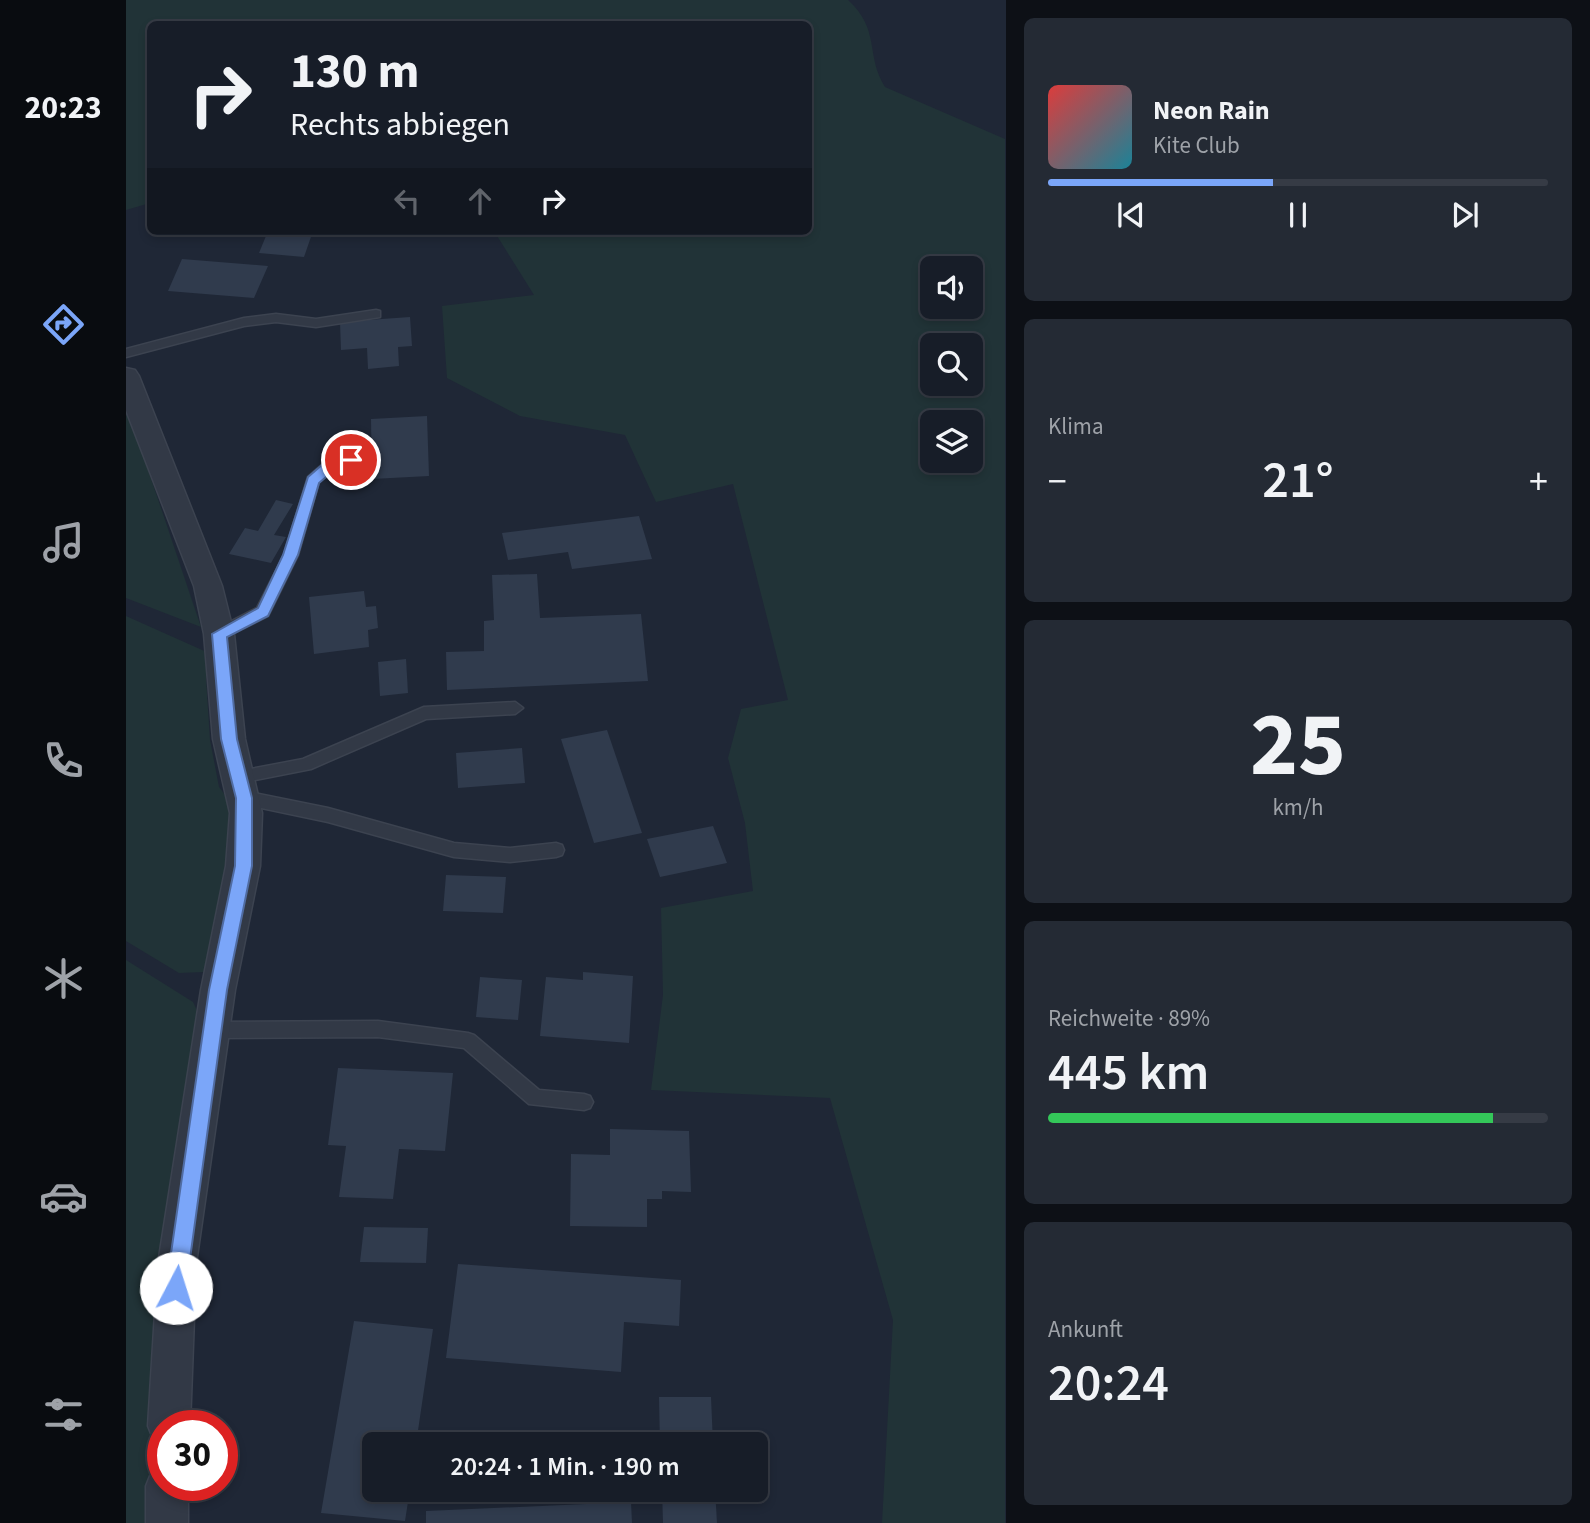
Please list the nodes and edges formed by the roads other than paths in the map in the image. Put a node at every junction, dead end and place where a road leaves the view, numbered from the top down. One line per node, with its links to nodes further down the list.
1 (376, 314): 2 (lane)
2 (126, 353)
3 (126, 376): 5 (street)
4 (351, 460): 5 (lane)
5 (219, 634): 7 (street)
6 (515, 708): 7 (lane)
7 (242, 787): 8 (lane); 9 (street)
8 (556, 850)
9 (212, 1030): 10 (lane); 11 (street)
10 (583, 1102)
11 (170, 1410)
12 (167, 1501): 13 (street)
13 (166, 1523)

